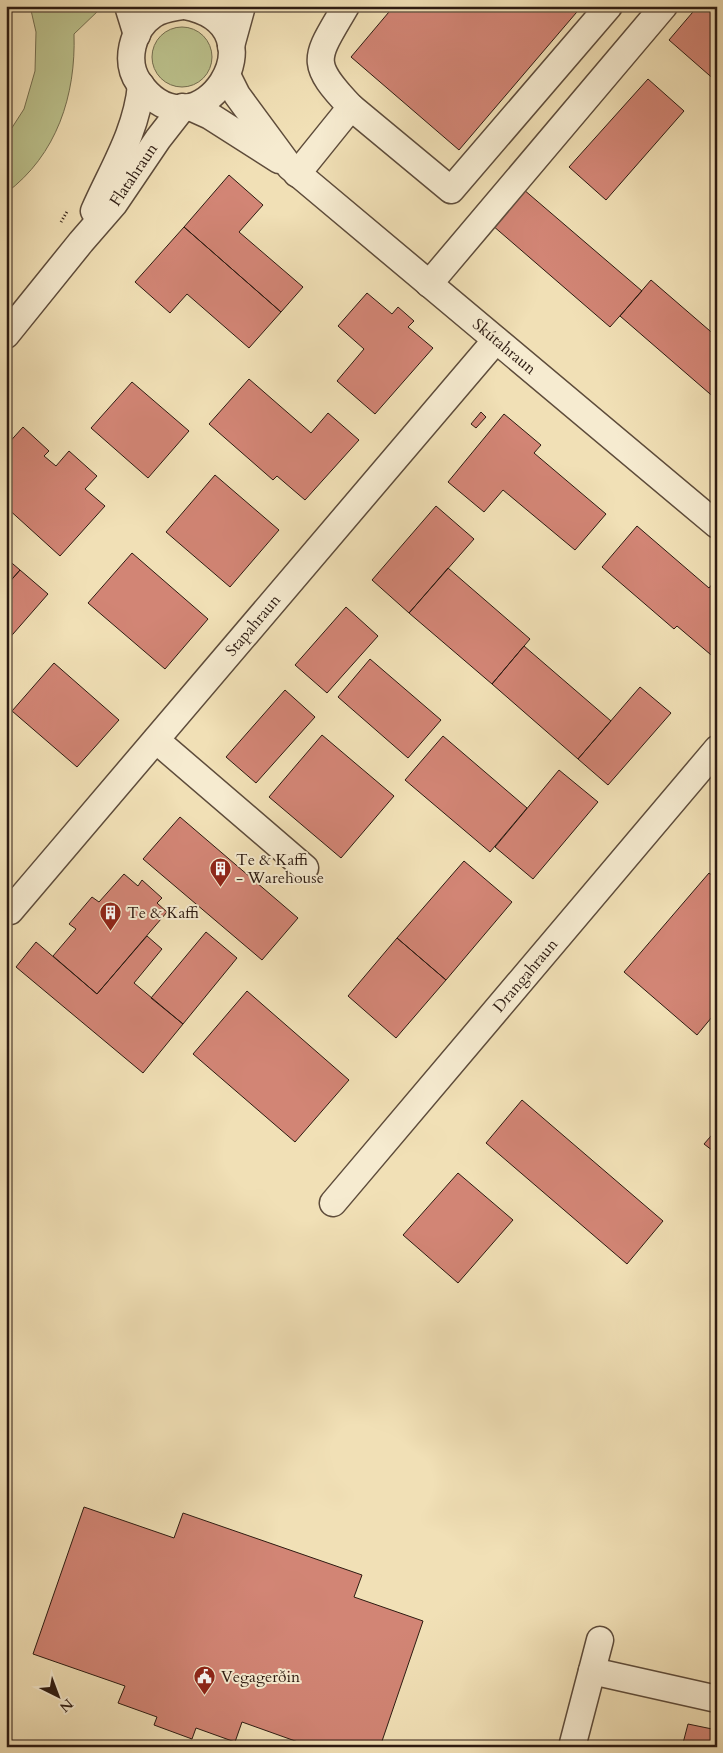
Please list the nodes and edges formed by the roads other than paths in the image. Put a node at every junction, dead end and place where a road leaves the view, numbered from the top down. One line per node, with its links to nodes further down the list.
1 (128, 6): 7 (street)
2 (242, 6): 8 (street)
3 (346, 6): 12 (street)
4 (609, 6): 12 (street)
5 (664, 6): 15 (street)
6 (184, 7): 7 (street); 8 (street)
7 (137, 35): 10 (street)
8 (231, 46): 9 (street)
9 (228, 77): 11 (street); 13 (street, Skútahraun)
10 (141, 85): 11 (street); 14 (street, Flatahraun)
11 (187, 107): 13 (street, Skútahraun); 14 (street, Flatahraun)
12 (351, 107): 13 (street)
13 (294, 170): 15 (street, Skútahraun)
14 (81, 242): 16 (street, Flatahraun)
15 (429, 284): 17 (street, Skútahraun)
16 (6, 336)
17 (496, 340): 18 (street, Skútahraun); 19 (street, Stapahraun)
18 (717, 525)
19 (156, 740): 21 (street); 22 (street, Stapahraun)
20 (717, 749): 23 (street, Drangahraun)
21 (305, 868)
22 (10, 911)
23 (333, 1204)
24 (600, 1640): 25 (street)
25 (592, 1671): 26 (street); 27 (street)
26 (717, 1699)
27 (572, 1747)

